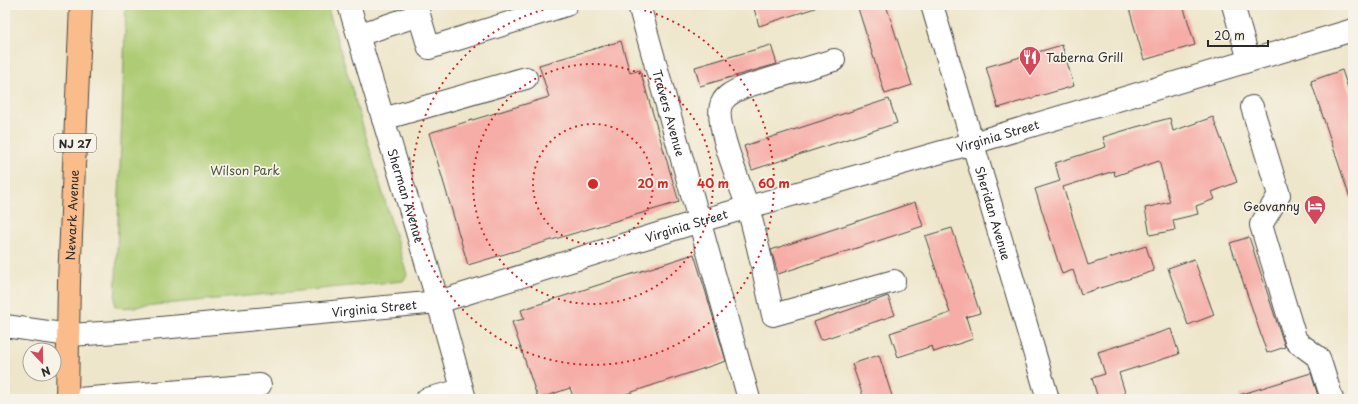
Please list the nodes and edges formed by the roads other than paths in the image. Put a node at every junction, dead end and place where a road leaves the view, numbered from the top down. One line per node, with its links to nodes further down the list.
1 (81, 5): 21 (main road, Newark Avenue / NJ 27)
2 (349, 5): 9 (street, Sherman Avenue)
3 (566, 5): 7 (street)
4 (639, 5): 17 (street, Travers Avenue)
5 (932, 5): 15 (street, Sheridan Avenue)
6 (1233, 5): 11 (street)
7 (418, 10): 9 (street)
8 (1353, 30): 11 (street, Virginia Street)
9 (358, 35): 14 (street, Sherman Avenue)
10 (834, 60): 16 (street)
11 (1249, 60): 15 (street, Virginia Street)
12 (526, 78): 14 (street)
13 (1252, 107): 29 (street)
14 (383, 119): 19 (street, Sherman Avenue)
15 (973, 143): 16 (street, Virginia Street); 28 (street, Sheridan Avenue)
16 (748, 208): 17 (street, Virginia Street); 18 (street)
17 (700, 221): 19 (street, Virginia Street); 27 (street, Travers Avenue)
18 (894, 281)
19 (438, 302): 21 (street, Virginia Street); 23 (street, Sherman Avenue)
20 (5, 326): 21 (street, Virginia Street)
21 (69, 335): 24 (main road, NJ 27)
22 (260, 385): 25 (street)
23 (462, 392): 26 (street)
24 (67, 399)
25 (78, 399)
26 (427, 399)
27 (749, 399)
28 (1048, 399)
29 (1332, 399)

